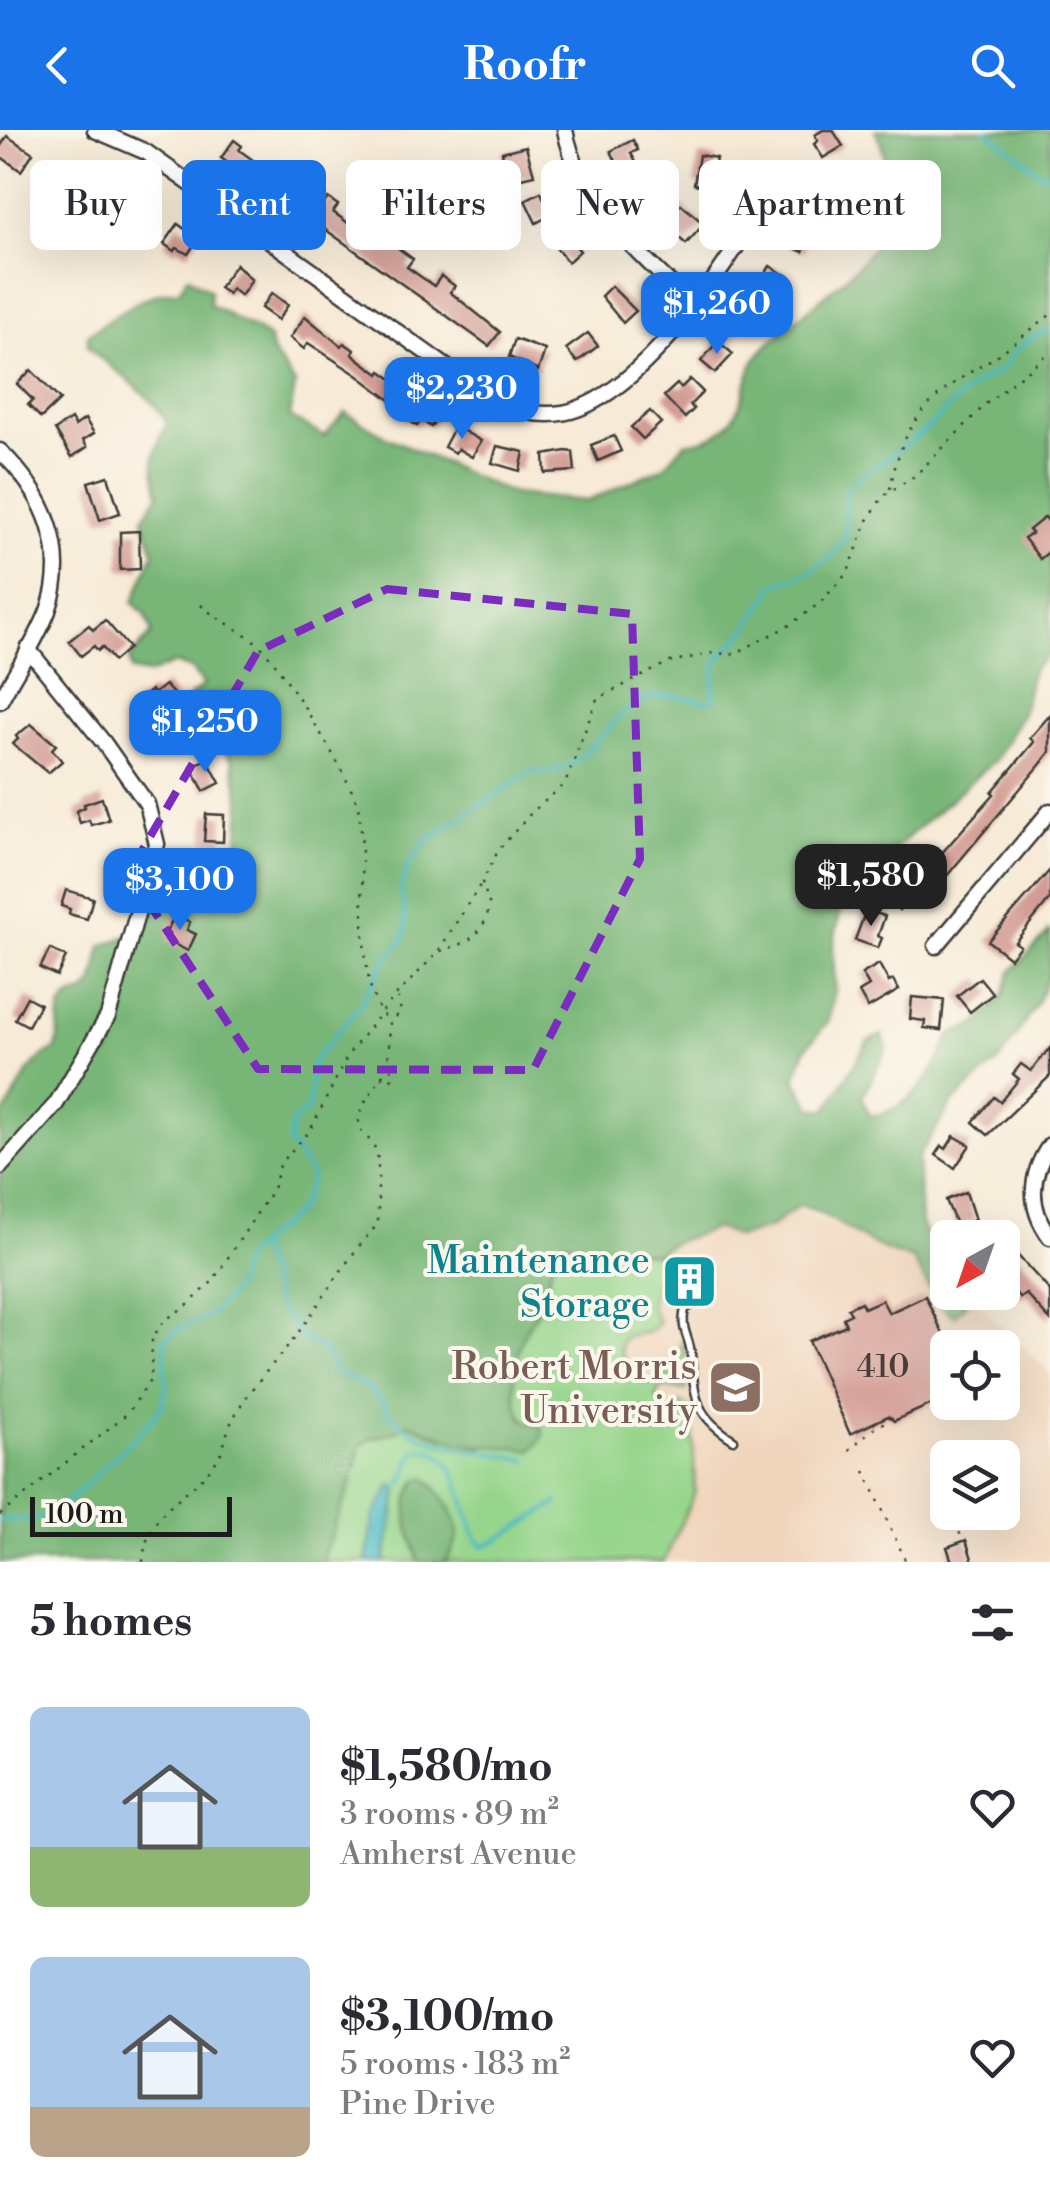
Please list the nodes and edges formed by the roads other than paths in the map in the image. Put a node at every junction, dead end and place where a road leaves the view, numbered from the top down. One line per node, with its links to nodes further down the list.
1 (95, 130): 4 (street)
2 (565, 130): 4 (street)
3 (735, 250): 4 (street)
4 (694, 306)
5 (0, 451): 6 (street)
6 (28, 650): 7 (street); 11 (street)
7 (0, 701)
8 (1050, 811): 9 (street)
9 (936, 946)
10 (1050, 1145): 12 (street)
11 (0, 1167)
12 (1050, 1237)
13 (707, 1296): 14 (lane)
14 (734, 1440)

